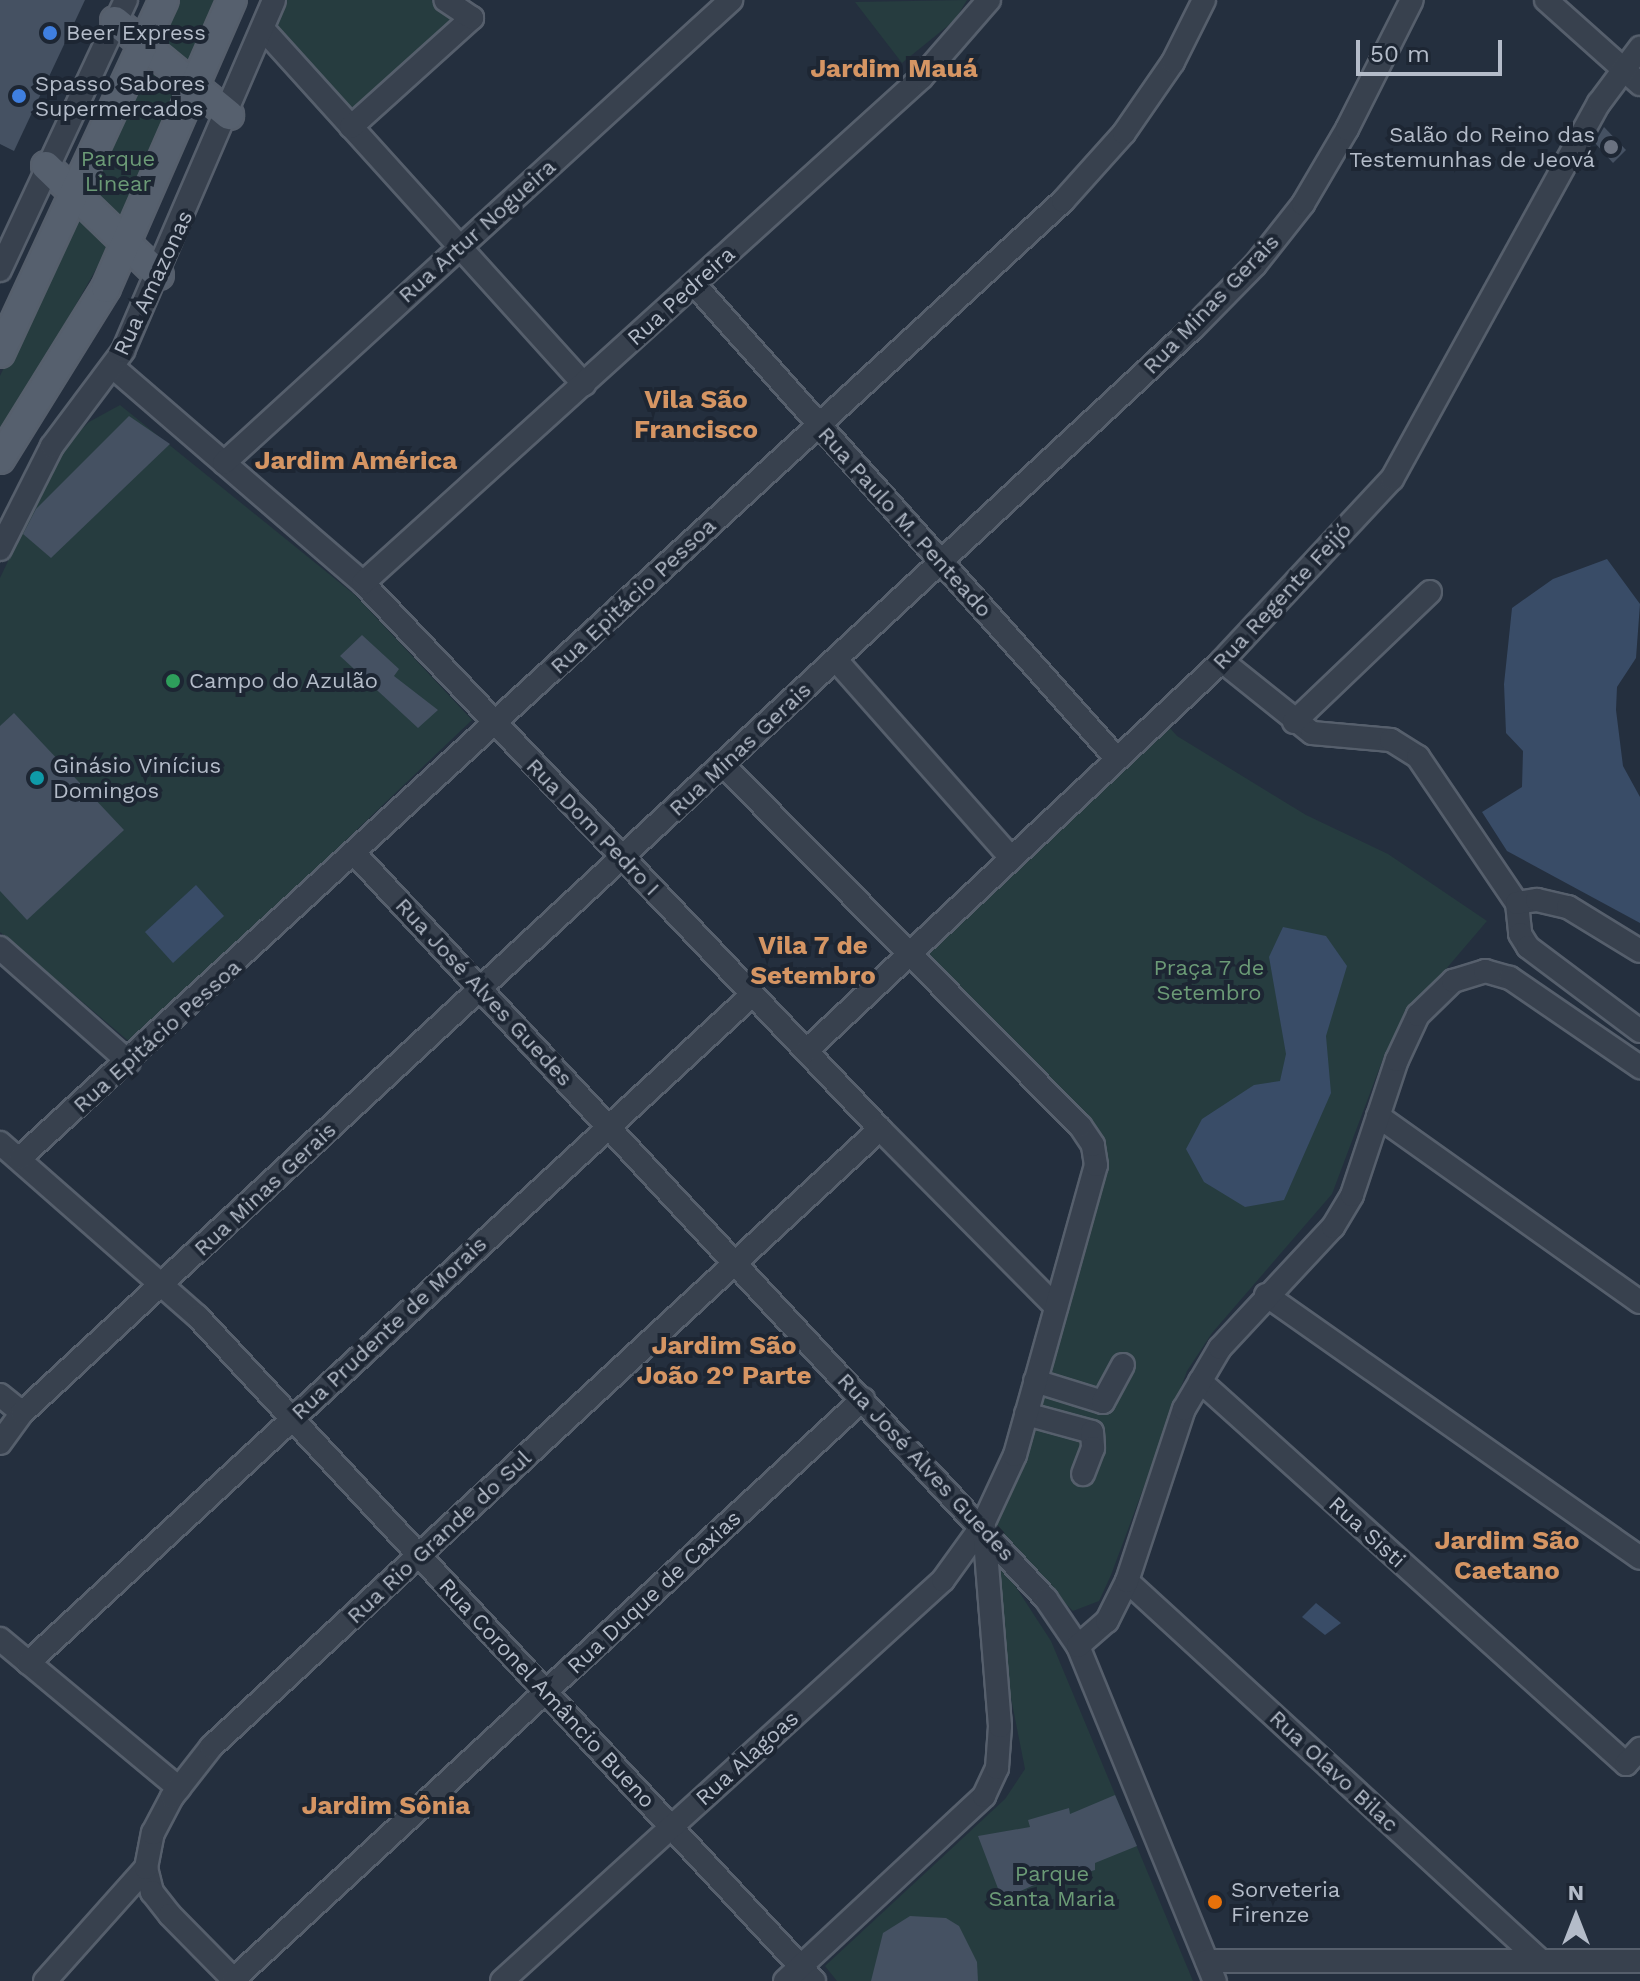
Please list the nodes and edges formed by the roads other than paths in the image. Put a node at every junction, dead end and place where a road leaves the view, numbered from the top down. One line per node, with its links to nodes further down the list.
1 (164, 0): 12 (main road)
2 (232, 0): 16 (main road)
3 (274, 0): 11 (street, Rua Amazonas)
4 (445, 0): 18 (street)
5 (731, 0): 23 (street, Rua Artur Nogueira)
6 (989, 0): 26 (street, Rua Pedreira)
7 (1204, 0): 30 (street, Rua Epitácio Pessoa)
8 (1412, 0): 34 (street, Rua Minas Gerais)
9 (1546, 0): 14 (street)
10 (121, 10): 12 (main road); 19 (street)
11 (263, 29): 17 (street, Rua Amazonas); 18 (street)
12 (142, 43): 16 (main road); 20 (main road)
13 (1640, 48): 14 (street, Rua Regente Feijó)
14 (1623, 68): 15 (street); 38 (street, Rua Regente Feijó)
15 (1640, 84)
16 (195, 87): 17 (main road); 22 (main road)
17 (229, 115): 25 (street, Rua Amazonas)
18 (351, 127): 23 (street)
19 (46, 166): 20 (main road); 21 (street)
20 (72, 191): 22 (main road); 27 (main road)
21 (6, 242): 24 (street)
22 (126, 243): 25 (main road); 31 (main road)
23 (460, 247): 29 (street); 32 (street, Rua Artur Nogueira)
24 (0, 270)
25 (159, 275): 28 (street, Rua Amazonas)
26 (694, 284): 29 (street, Rua Pedreira); 30 (street, Rua Paulo M. Penteado)
27 (0, 353)
28 (113, 367): 32 (street, Rua Dom Pedro I); 33 (street, Rua Amazonas)
29 (584, 384): 35 (street, Rua Pedreira)
30 (819, 425): 34 (street, Rua Paulo M. Penteado); 40 (street, Rua Epitácio Pessoa)
31 (0, 459)
32 (224, 463): 35 (street, Rua Dom Pedro I)
33 (0, 549)
34 (941, 562): 37 (street, Rua Minas Gerais); 41 (street, Rua Paulo M. Penteado)
35 (363, 583): 40 (street, Rua Dom Pedro I)
36 (1430, 592): 39 (street)
37 (836, 660): 42 (street, Rua Minas Gerais); 45 (street)
38 (1222, 661): 39 (street); 41 (street, Rua Regente Feijó)
39 (1294, 722): 46 (street)
40 (495, 724): 43 (street, Rua Epitácio Pessoa); 44 (street, Rua Dom Pedro I)
41 (1117, 759): 45 (street, Rua Regente Feijó)
42 (723, 765): 44 (street, Rua Minas Gerais); 49 (street)
43 (355, 854): 50 (street, Rua José Alves Guedes); 54 (street, Rua Epitácio Pessoa)
44 (622, 858): 50 (street, Rua Minas Gerais); 51 (street, Rua Dom Pedro I)
45 (1011, 858): 49 (street, Rua Regente Feijó)
46 (1517, 903): 48 (street); 52 (street)
47 (0, 948): 54 (street)
48 (1640, 951)
49 (909, 953): 53 (street, Rua Regente Feijó); 65 (street, Rua Alagoas)
50 (482, 990): 57 (street, Rua José Alves Guedes); 62 (street, Rua Minas Gerais)
51 (752, 995): 53 (street, Rua Dom Pedro I); 57 (street, Rua Prudente de Morais)
52 (1640, 1031)
53 (806, 1051): 58 (street, Rua Dom Pedro I)
54 (129, 1062): 60 (street, Rua Epitácio Pessoa)
55 (1640, 1067): 56 (street)
56 (1378, 1116): 63 (street); 64 (street)
57 (609, 1126): 61 (street, Rua José Alves Guedes); 73 (street, Rua Prudente de Morais)
58 (880, 1129): 61 (street, Rua Rio Grande do Sul); 65 (street, Rua Dom Pedro I)
59 (0, 1143): 60 (street, Rua Coronel Amâncio Bueno)
60 (20, 1158): 62 (street, Rua Coronel Amâncio Bueno)
61 (736, 1262): 70 (street, Rua José Alves Guedes); 77 (street, Rua Rio Grande do Sul)
62 (162, 1285): 71 (street, Rua Minas Gerais); 73 (street, Rua Coronel Amâncio Bueno)
63 (1266, 1295): 68 (street); 78 (street)
64 (1640, 1302)
65 (1056, 1307): 67 (street, Rua Alagoas)
66 (1123, 1365): 67 (street)
67 (1035, 1381): 72 (street, Rua Alagoas)
68 (1200, 1381): 79 (street); 84 (street, Rua Sisti)
69 (0, 1395): 71 (street)
70 (863, 1399): 76 (street, Rua José Alves Guedes); 83 (street, Rua Duque de Caxias)
71 (22, 1413): 74 (street, Rua Minas Gerais)
72 (1026, 1414): 75 (street); 76 (street, Rua Alagoas)
73 (291, 1418): 77 (street, Rua Coronel Amâncio Bueno); 82 (street, Rua Prudente de Morais)
74 (0, 1443)
75 (1083, 1474)
76 (983, 1527): 81 (street, Rua José Alves Guedes); 86 (street, Rua Alagoas); 91 (street)
77 (419, 1555): 83 (street, Rua Coronel Amâncio Bueno); 85 (street, Rua Rio Grande do Sul)
78 (1640, 1558)
79 (1127, 1581): 81 (street); 88 (street, Rua Olavo Bilac)
80 (0, 1639): 82 (street)
81 (1078, 1646): 90 (street, Rua José Alves Guedes)
82 (28, 1663): 85 (street)
83 (546, 1692): 86 (street, Rua Coronel Amâncio Bueno); 92 (street, Rua Duque de Caxias)
84 (1640, 1749)
85 (179, 1788): 87 (street, Rua Rio Grande do Sul)
86 (672, 1827): 91 (street, Rua Coronel Amâncio Bueno); 94 (street, Rua Alagoas)
87 (146, 1868): 92 (street); 93 (street, Rua Rio Grande do Sul)
88 (1541, 1961): 89 (street); 90 (street)
89 (1640, 1961)
90 (1211, 1971)
91 (800, 1976)
92 (234, 1980)
93 (45, 1981)
94 (502, 1981)

